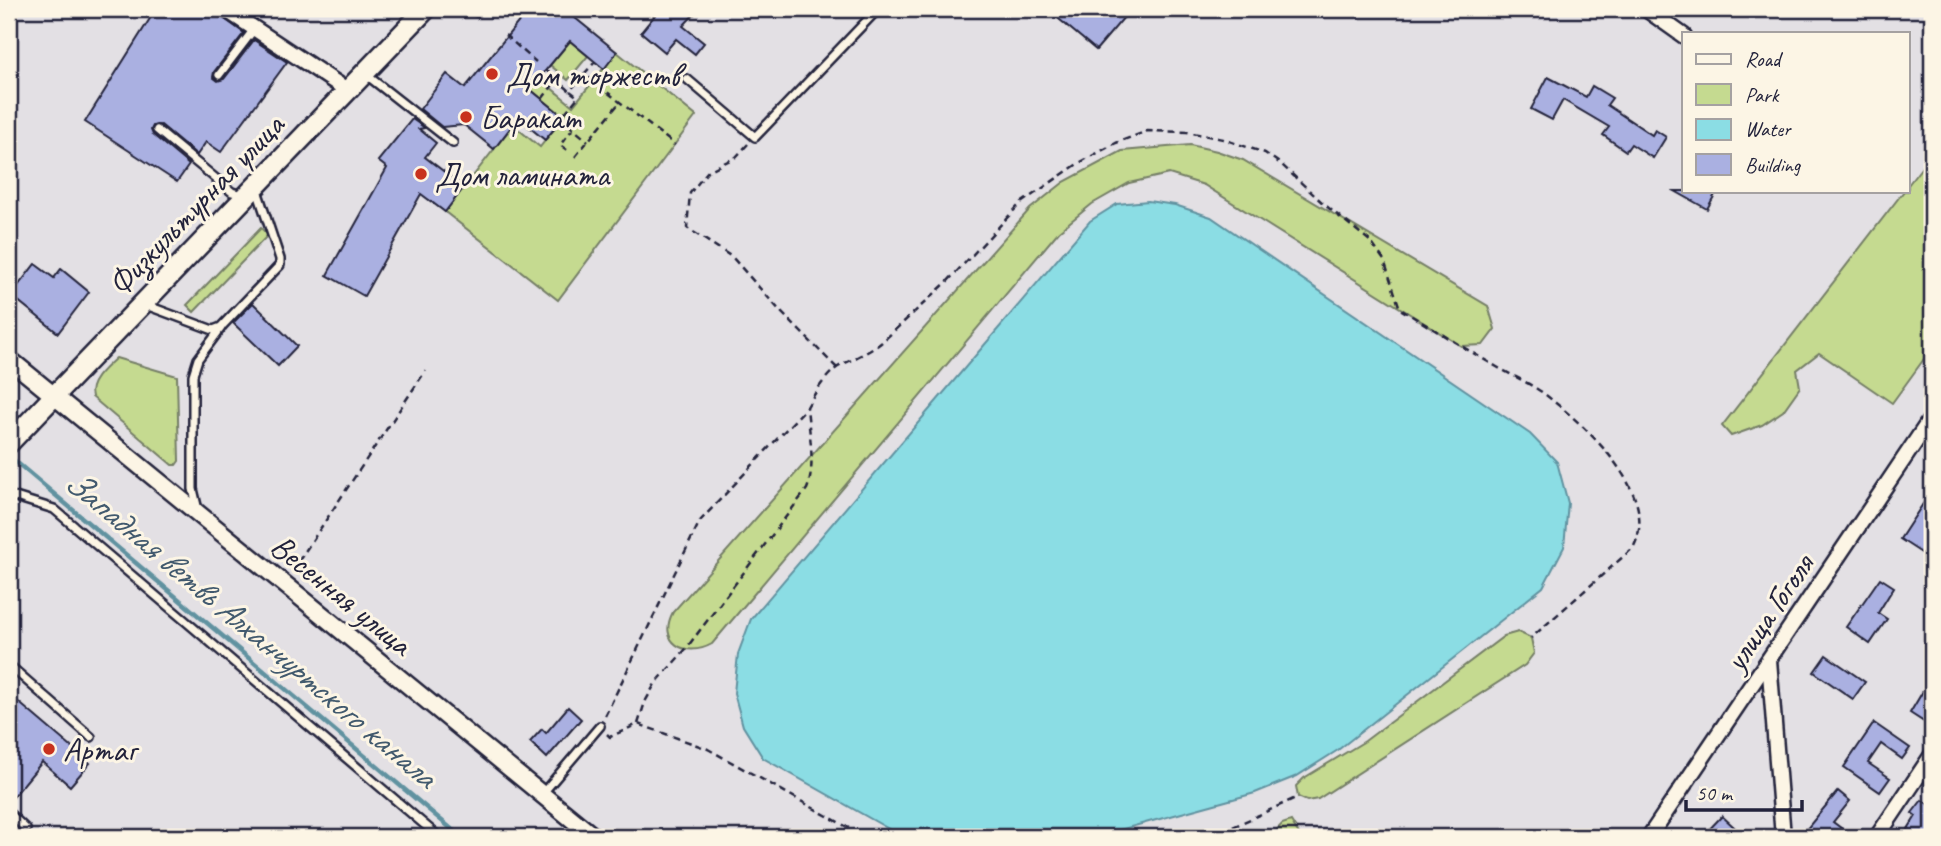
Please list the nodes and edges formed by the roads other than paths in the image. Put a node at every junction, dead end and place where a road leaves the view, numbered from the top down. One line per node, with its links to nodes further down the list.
1 (225, 9): 5 (street)
2 (426, 9): 7 (main road, Физкультурная улица)
3 (878, 9): 9 (lane)
4 (1646, 9): 6 (street)
5 (255, 27): 8 (lane); 10 (street)
6 (1682, 35)
7 (364, 73): 10 (main road, Физкультурная улица); 12 (lane)
8 (219, 75)
9 (687, 79)
10 (347, 90): 13 (main road, Физкультурная улица)
11 (157, 130): 13 (lane)
12 (453, 143)
13 (256, 187): 14 (main road, Физкультурная улица); 15 (lane)
14 (142, 304): 15 (lane); 17 (main road, Физкультурная улица)
15 (222, 327): 21 (lane)
16 (9, 359): 17 (street, Весенняя улица)
17 (54, 396): 19 (main road, Физкультурная улица); 21 (street, Весенняя улица)
18 (1932, 417): 22 (street, улица Гоголя)
19 (9, 443)
20 (9, 495): 30 (lane)
21 (201, 516): 27 (street, Весенняя улица)
22 (1769, 660): 32 (street, улица Гоголя); 33 (street)
23 (9, 665): 25 (lane)
24 (600, 726): 27 (lane)
25 (91, 737)
26 (1932, 755): 34 (street)
27 (542, 794): 31 (street, Весенняя улица)
28 (9, 813): 29 (lane)
29 (26, 829)
30 (439, 837)
31 (594, 837)
32 (1649, 837)
33 (1783, 837)
34 (1877, 837)

